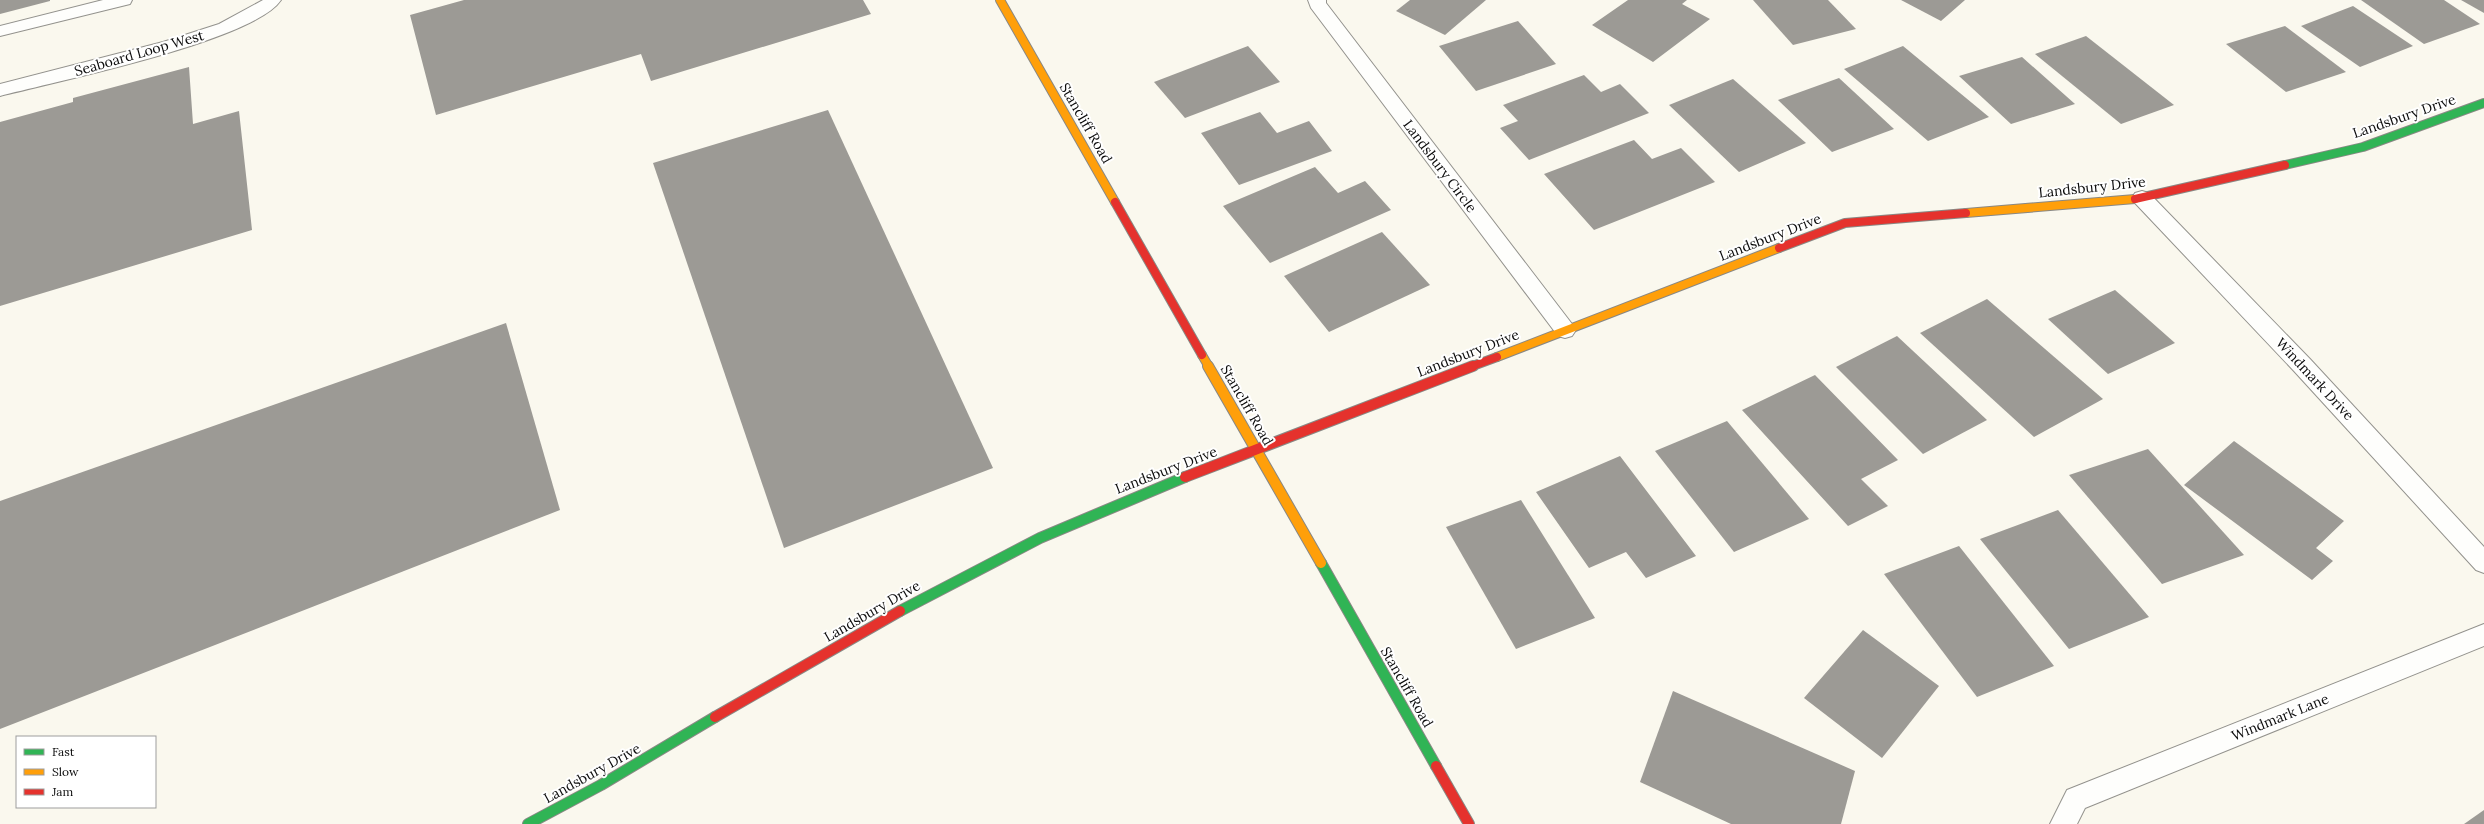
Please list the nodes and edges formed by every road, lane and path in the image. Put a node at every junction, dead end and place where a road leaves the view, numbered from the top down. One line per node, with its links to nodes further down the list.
1 (124, 0): 5 (lane)
2 (272, 0): 6 (street, Seaboard Loop West)
3 (1000, 0): 10 (street, Stancliff Road)
4 (1317, 0): 9 (street, Landsbury Circle)
5 (0, 31)
6 (0, 90)
7 (2484, 103): 8 (street, Landsbury Drive)
8 (2142, 198): 9 (street, Landsbury Drive); 11 (street, Windmark Drive)
9 (1564, 330): 10 (street, Landsbury Drive)
10 (1257, 451): 13 (street, Landsbury Drive); 14 (street, Stancliff Road)
11 (2484, 563)
12 (2484, 635): 15 (street, Windmark Lane)
13 (528, 824)
14 (1469, 824)
15 (2063, 824)

